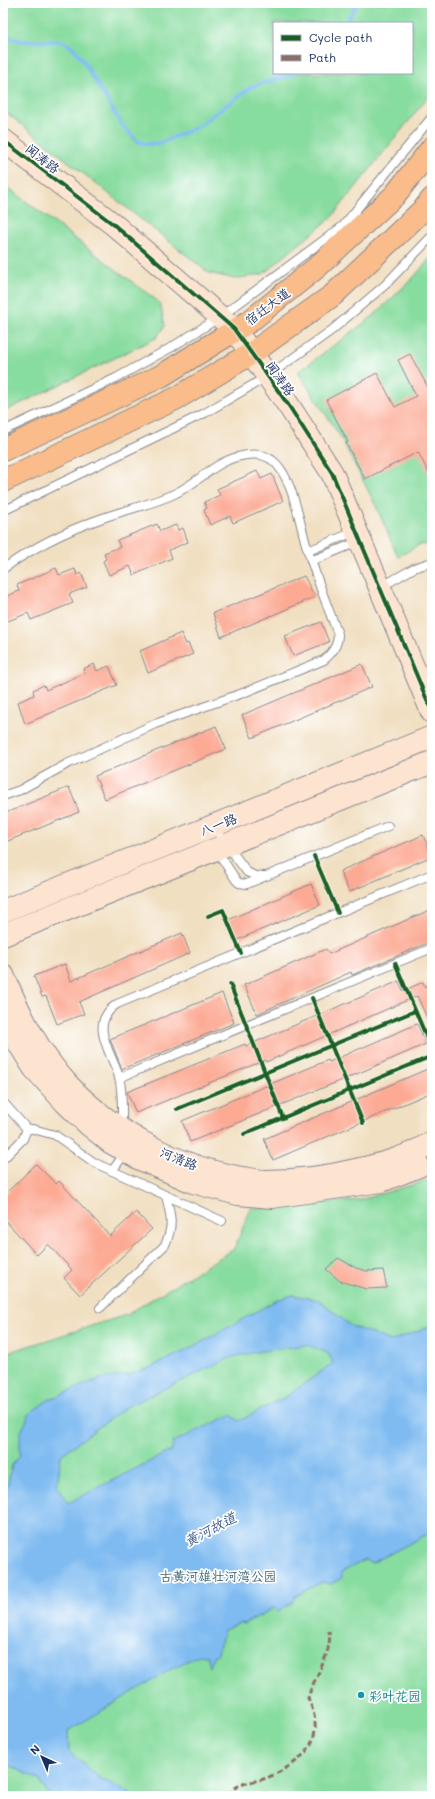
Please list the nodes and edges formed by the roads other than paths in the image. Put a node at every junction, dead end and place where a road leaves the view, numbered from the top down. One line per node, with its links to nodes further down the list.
1 (432, 117): 6 (lane)
2 (3, 140): 6 (street, 闻涛路)
3 (432, 148): 6 (main road, 宿迁大道)
4 (432, 199): 7 (main road)
5 (432, 236): 8 (lane)
6 (227, 323): 7 (street, 闻涛路); 9 (lane); 10 (main road, 宿迁大道)
7 (252, 353): 8 (street, 闻涛路); 11 (main road)
8 (268, 376): 12 (lane); 13 (street, 闻涛路)
9 (3, 431)
10 (3, 450)
11 (3, 481)
12 (3, 510)
13 (359, 536): 14 (lane); 15 (lane); 18 (street, 闻涛路)
14 (308, 551): 15 (lane); 17 (lane)
15 (311, 562): 22 (lane)
16 (432, 562): 18 (lane)
17 (3, 568)
18 (381, 588): 19 (street, 闻涛路)
19 (432, 712)
20 (432, 737): 23 (street, 八一路)
21 (432, 762): 25 (street, 八一路)
22 (3, 796)
23 (213, 826): 25 (lane); 25 (lane); 28 (street, 八一路)
24 (388, 826): 27 (lane)
25 (221, 847): 27 (lane); 27 (lane); 29 (street, 八一路)
26 (432, 874): 33 (lane)
27 (266, 876)
28 (3, 911)
29 (3, 935)
30 (432, 948): 33 (lane)
31 (3, 975): 36 (street, 河清路)
32 (3, 1016): 38 (street, 河清路)
33 (120, 1078): 36 (lane)
34 (3, 1102): 35 (lane)
35 (27, 1129): 39 (lane); 41 (lane)
36 (122, 1130): 37 (street, 河清路)
37 (432, 1142)
38 (126, 1151): 40 (street, 河清路); 41 (lane)
39 (3, 1159)
40 (432, 1160)
41 (112, 1171): 42 (lane)
42 (166, 1196): 43 (lane); 44 (lane)
43 (222, 1221)
44 (100, 1308)

